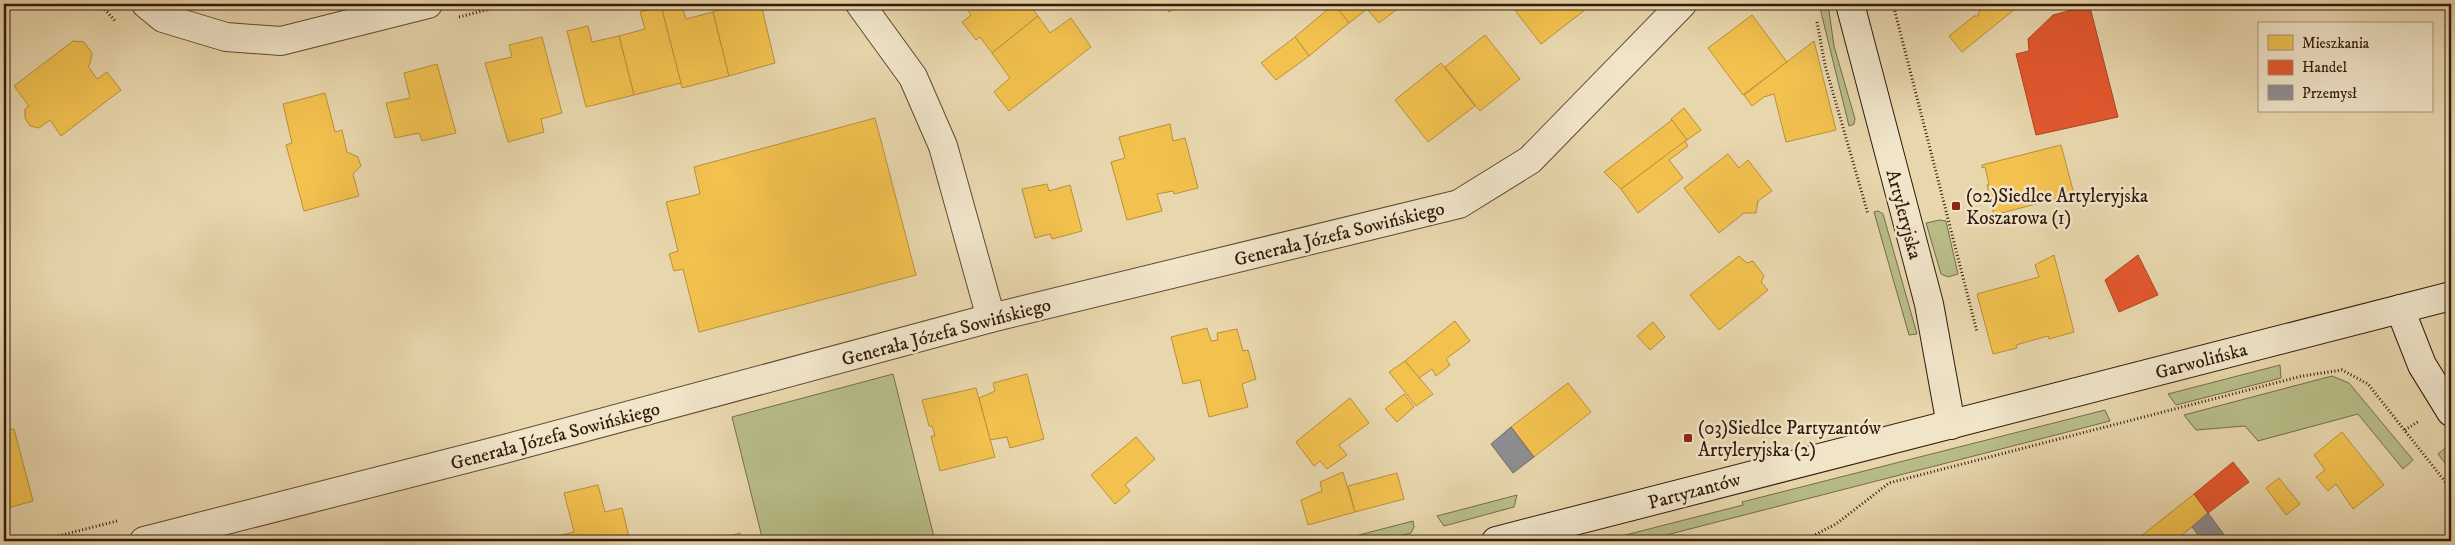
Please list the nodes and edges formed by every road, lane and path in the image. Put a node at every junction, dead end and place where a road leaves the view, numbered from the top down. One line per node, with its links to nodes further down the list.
1 (146, 4): 2 (street)
2 (428, 4)
3 (860, 4): 11 (street)
4 (1682, 4): 11 (street, Generała Józefa Sowińskiego)
5 (1850, 4): 14 (street, Artyleryjska)
6 (1893, 4): 12 (path)
7 (1816, 12): 8 (path)
8 (1868, 215)
9 (2451, 296): 10 (street, Garwolińska)
10 (2400, 309): 13 (street); 14 (street, Garwolińska)
11 (991, 318): 18 (street, Generała Józefa Sowińskiego)
12 (1977, 332)
13 (2451, 412)
14 (1951, 425): 19 (street, Partyzantów)
15 (2451, 489): 20 (path)
16 (125, 519): 17 (path)
17 (38, 541)
18 (144, 541)
19 (1496, 541)
20 (1803, 541)

